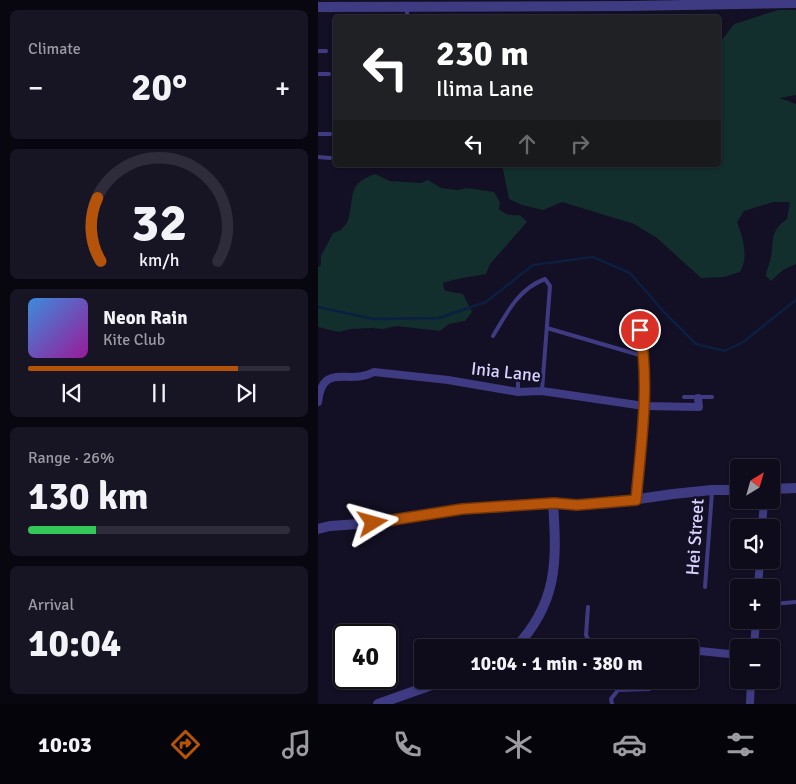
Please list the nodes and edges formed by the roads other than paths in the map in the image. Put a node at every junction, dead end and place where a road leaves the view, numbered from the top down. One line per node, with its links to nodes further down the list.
1 (520, 3): 2 (street); 4 (street)
2 (628, 3): 3 (street)
3 (796, 3)
4 (407, 6): 5 (street); 6 (lane)
5 (318, 7)
6 (407, 15)
7 (318, 51): 8 (lane)
8 (326, 51)
9 (318, 74): 10 (lane)
10 (329, 74)
11 (318, 134): 12 (lane)
12 (330, 134)
13 (318, 158): 14 (lane)
14 (330, 158)
15 (632, 317): 18 (street)
16 (546, 328): 17 (lane); 18 (lane); 20 (lane)
17 (493, 336)
18 (643, 356): 26 (street)
19 (518, 373): 21 (lane)
20 (542, 391): 21 (street, Inia Lane); 26 (street, Inia Lane)
21 (518, 392): 25 (street, Inia Lane)
22 (684, 396): 24 (lane)
23 (712, 397): 24 (lane)
24 (698, 398): 26 (street, Inia Lane)
25 (318, 402)
26 (644, 406): 31 (street)
27 (796, 488): 28 (street)
28 (780, 489)
29 (712, 490): 30 (street); 31 (street); 34 (lane, Hei Street)
30 (730, 490)
31 (636, 500): 32 (street)
32 (554, 503): 33 (street); 38 (street)
33 (318, 529)
34 (705, 587)
35 (796, 602): 36 (lane)
36 (780, 603)
37 (588, 607): 39 (lane)
38 (522, 639)
39 (588, 639)
40 (699, 651): 41 (street)
41 (730, 654)
42 (420, 689): 45 (street)
43 (649, 689): 46 (lane)
44 (751, 689): 47 (street)
45 (378, 704)
46 (612, 704)
47 (750, 704)

